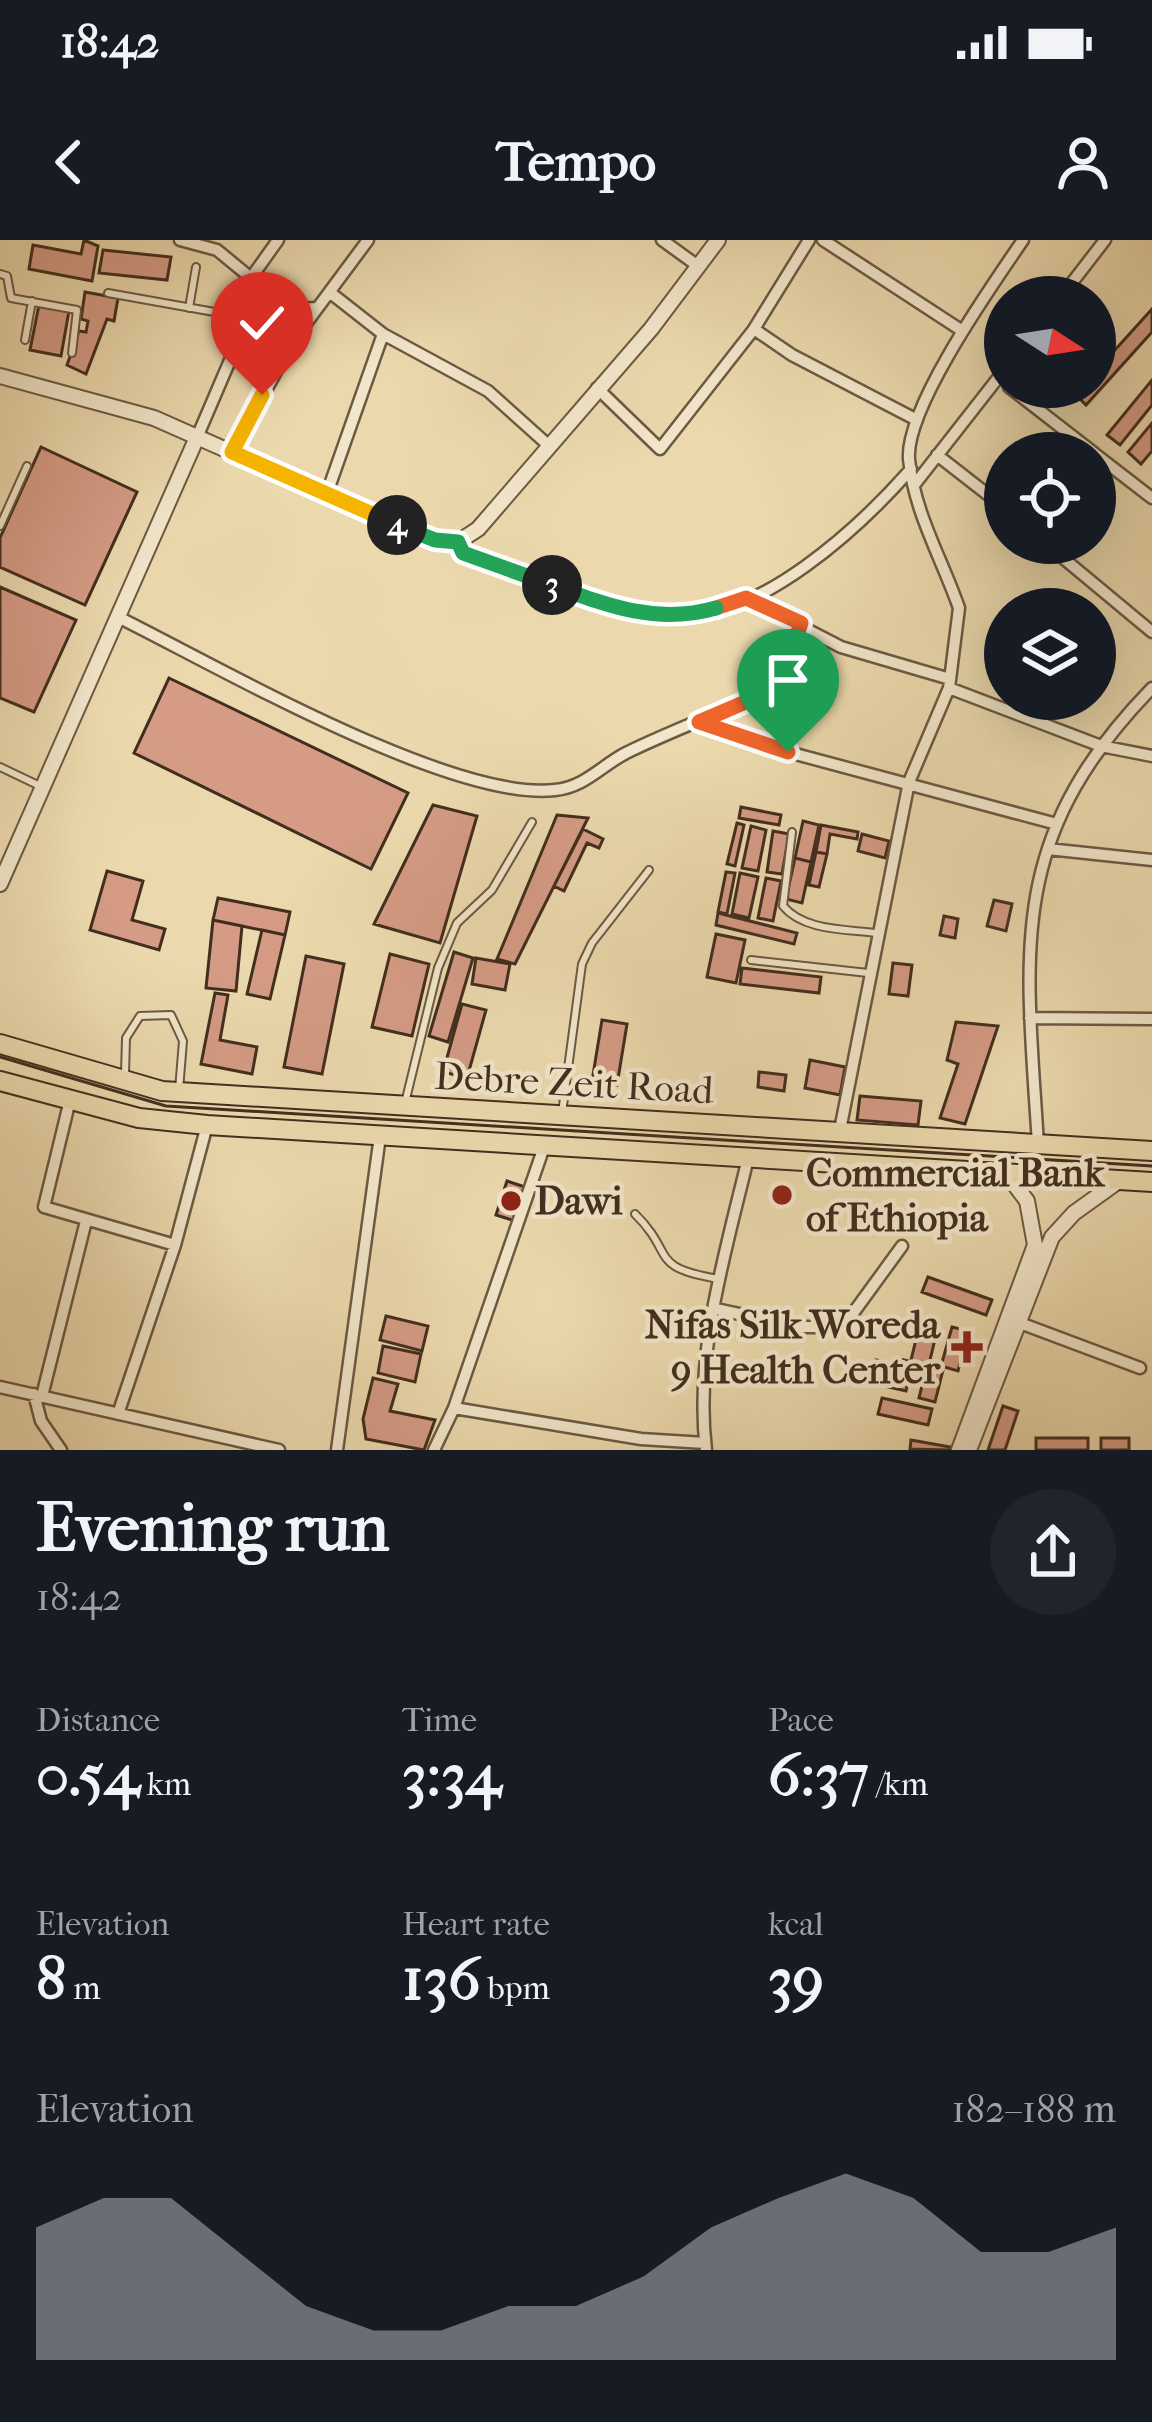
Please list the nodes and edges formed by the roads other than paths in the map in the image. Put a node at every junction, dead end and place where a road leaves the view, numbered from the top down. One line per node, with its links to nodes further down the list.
1 (180, 240): 14 (street)
2 (368, 240): 16 (street)
3 (662, 240): 10 (street)
4 (718, 240): 10 (street)
5 (809, 240): 21 (street)
6 (823, 240): 22 (street)
7 (1023, 240): 22 (street)
8 (1105, 240): 13 (street)
9 (275, 241): 14 (street)
10 (698, 266): 27 (street)
11 (196, 268): 18 (lane)
12 (0, 274): 17 (lane)
13 (1077, 276)
14 (251, 278): 20 (street)
15 (108, 292): 18 (lane)
16 (332, 294): 19 (street); 23 (street)
17 (32, 301): 24 (lane); 25 (lane)
18 (189, 308): 20 (lane)
19 (317, 308): 20 (street); 34 (street)
20 (250, 314): 32 (street)
21 (754, 329): 27 (street); 30 (street)
22 (961, 330): 30 (street)
23 (383, 334): 33 (street); 41 (street)
24 (26, 340)
25 (72, 353)
26 (0, 376): 32 (street)
27 (597, 388): 33 (street)
28 (984, 402): 35 (street)
29 (1039, 408): 31 (street)
30 (917, 420): 37 (street)
31 (1069, 432)
32 (198, 435): 34 (street); 47 (street)
33 (547, 444): 44 (street)
34 (232, 452): 41 (street)
35 (937, 455): 39 (street); 40 (street)
36 (26, 466): 43 (lane)
37 (911, 469): 39 (street); 46 (street)
38 (1116, 470): 42 (street)
39 (915, 484): 50 (street)
40 (984, 492)
41 (326, 496): 44 (street)
42 (1152, 498)
43 (0, 526)
44 (458, 542): 46 (street)
45 (1071, 564): 49 (street)
46 (746, 598): 48 (street)
47 (118, 617): 52 (street); 57 (street)
48 (801, 623): 50 (street); 52 (street)
49 (1152, 632)
50 (949, 684): 53 (street); 56 (street)
51 (1152, 688): 53 (street)
52 (699, 722): 56 (street)
53 (1102, 746): 54 (street); 59 (street)
54 (1152, 756)
55 (0, 767): 57 (lane)
56 (909, 782): 59 (street); 65 (street)
57 (43, 787): 64 (street)
58 (532, 822): 75 (lane)
59 (1053, 823): 61 (street)
60 (792, 832): 65 (lane)
61 (1048, 849): 62 (street); 68 (street)
62 (1152, 860)
63 (649, 870): 76 (lane)
64 (0, 884)
65 (876, 933): 67 (street)
66 (751, 959): 67 (lane)
67 (868, 973): 78 (street)
68 (1030, 1018): 69 (street); 81 (street)
69 (1152, 1019)
70 (0, 1044): 72 (main road, Debre Zeit Road)
71 (0, 1081): 74 (main road, Debre Zeit Road)
72 (124, 1083): 73 (main road, Debre Zeit Road); 73 (lane)
73 (179, 1093): 75 (main road, Debre Zeit Road)
74 (70, 1100): 77 (main road, Debre Zeit Road); 88 (street)
75 (405, 1107): 76 (main road, Debre Zeit Road)
76 (561, 1117): 78 (main road, Debre Zeit Road)
77 (207, 1125): 79 (main road, Debre Zeit Road); 89 (street)
78 (840, 1130): 81 (main road, Debre Zeit Road)
79 (380, 1136): 80 (main road, Debre Zeit Road); 107 (street)
80 (544, 1144): 83 (main road, Debre Zeit Road); 98 (street)
81 (1038, 1144): 82 (main road, Debre Zeit Road)
82 (1152, 1151)
83 (749, 1154): 84 (main road, Debre Zeit Road); 91 (street)
84 (1006, 1173): 85 (main road, Debre Zeit Road); 94 (street)
85 (1120, 1180): 86 (main road, Debre Zeit Road); 93 (street)
86 (1152, 1182)
87 (635, 1214): 91 (lane)
88 (86, 1221): 89 (street); 97 (street)
89 (176, 1245): 99 (street)
90 (902, 1246): 92 (street)
91 (718, 1279): 92 (street)
92 (716, 1309): 102 (street)
93 (1020, 1323): 94 (street); 95 (street)
94 (1009, 1338): 109 (street); 110 (street)
95 (1140, 1368)
96 (0, 1387): 97 (street)
97 (38, 1395): 99 (street); 104 (street)
98 (454, 1408): 101 (street); 108 (street)
99 (118, 1414): 100 (street)
100 (198, 1435): 103 (street); 105 (street)
101 (641, 1444): 102 (street)
102 (705, 1446)
103 (263, 1448): 106 (street)
104 (61, 1450)
105 (198, 1450)
106 (279, 1450)
107 (337, 1450)
108 (434, 1450)
109 (959, 1450)
110 (969, 1450)

